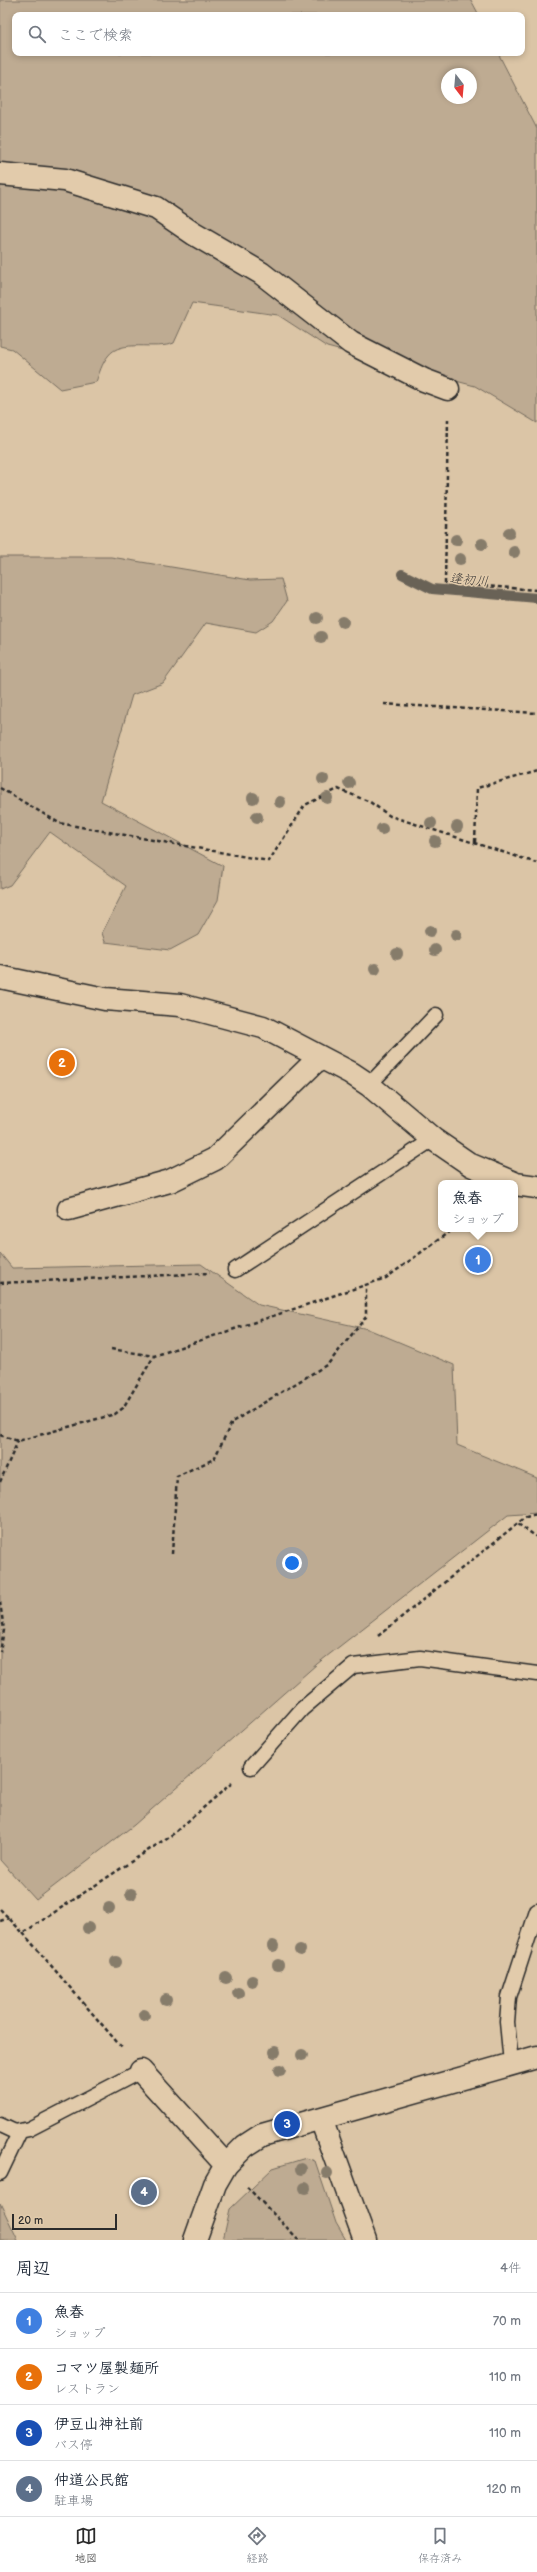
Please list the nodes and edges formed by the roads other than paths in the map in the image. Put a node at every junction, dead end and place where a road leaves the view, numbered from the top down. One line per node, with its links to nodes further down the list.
1 (0, 174): 2 (street)
2 (448, 389)
3 (0, 978): 5 (street)
4 (436, 1015): 6 (lane)
5 (320, 1057): 6 (street); 11 (street)
6 (369, 1085): 7 (street)
7 (433, 1139): 8 (street); 12 (lane)
8 (507, 1180)
9 (518, 1184): 10 (street)
10 (537, 1187)
11 (69, 1209)
12 (235, 1270)
13 (537, 1674): 14 (lane)
14 (251, 1767)
15 (537, 1911): 17 (lane)
16 (537, 2056): 17 (street)
17 (511, 2063): 19 (street)
18 (141, 2071): 21 (lane); 22 (street)
19 (321, 2119): 22 (street); 25 (street)
20 (0, 2126): 21 (lane)
21 (20, 2131): 23 (lane)
22 (226, 2165): 24 (street)
23 (0, 2173)
24 (195, 2240)
25 (365, 2240)

